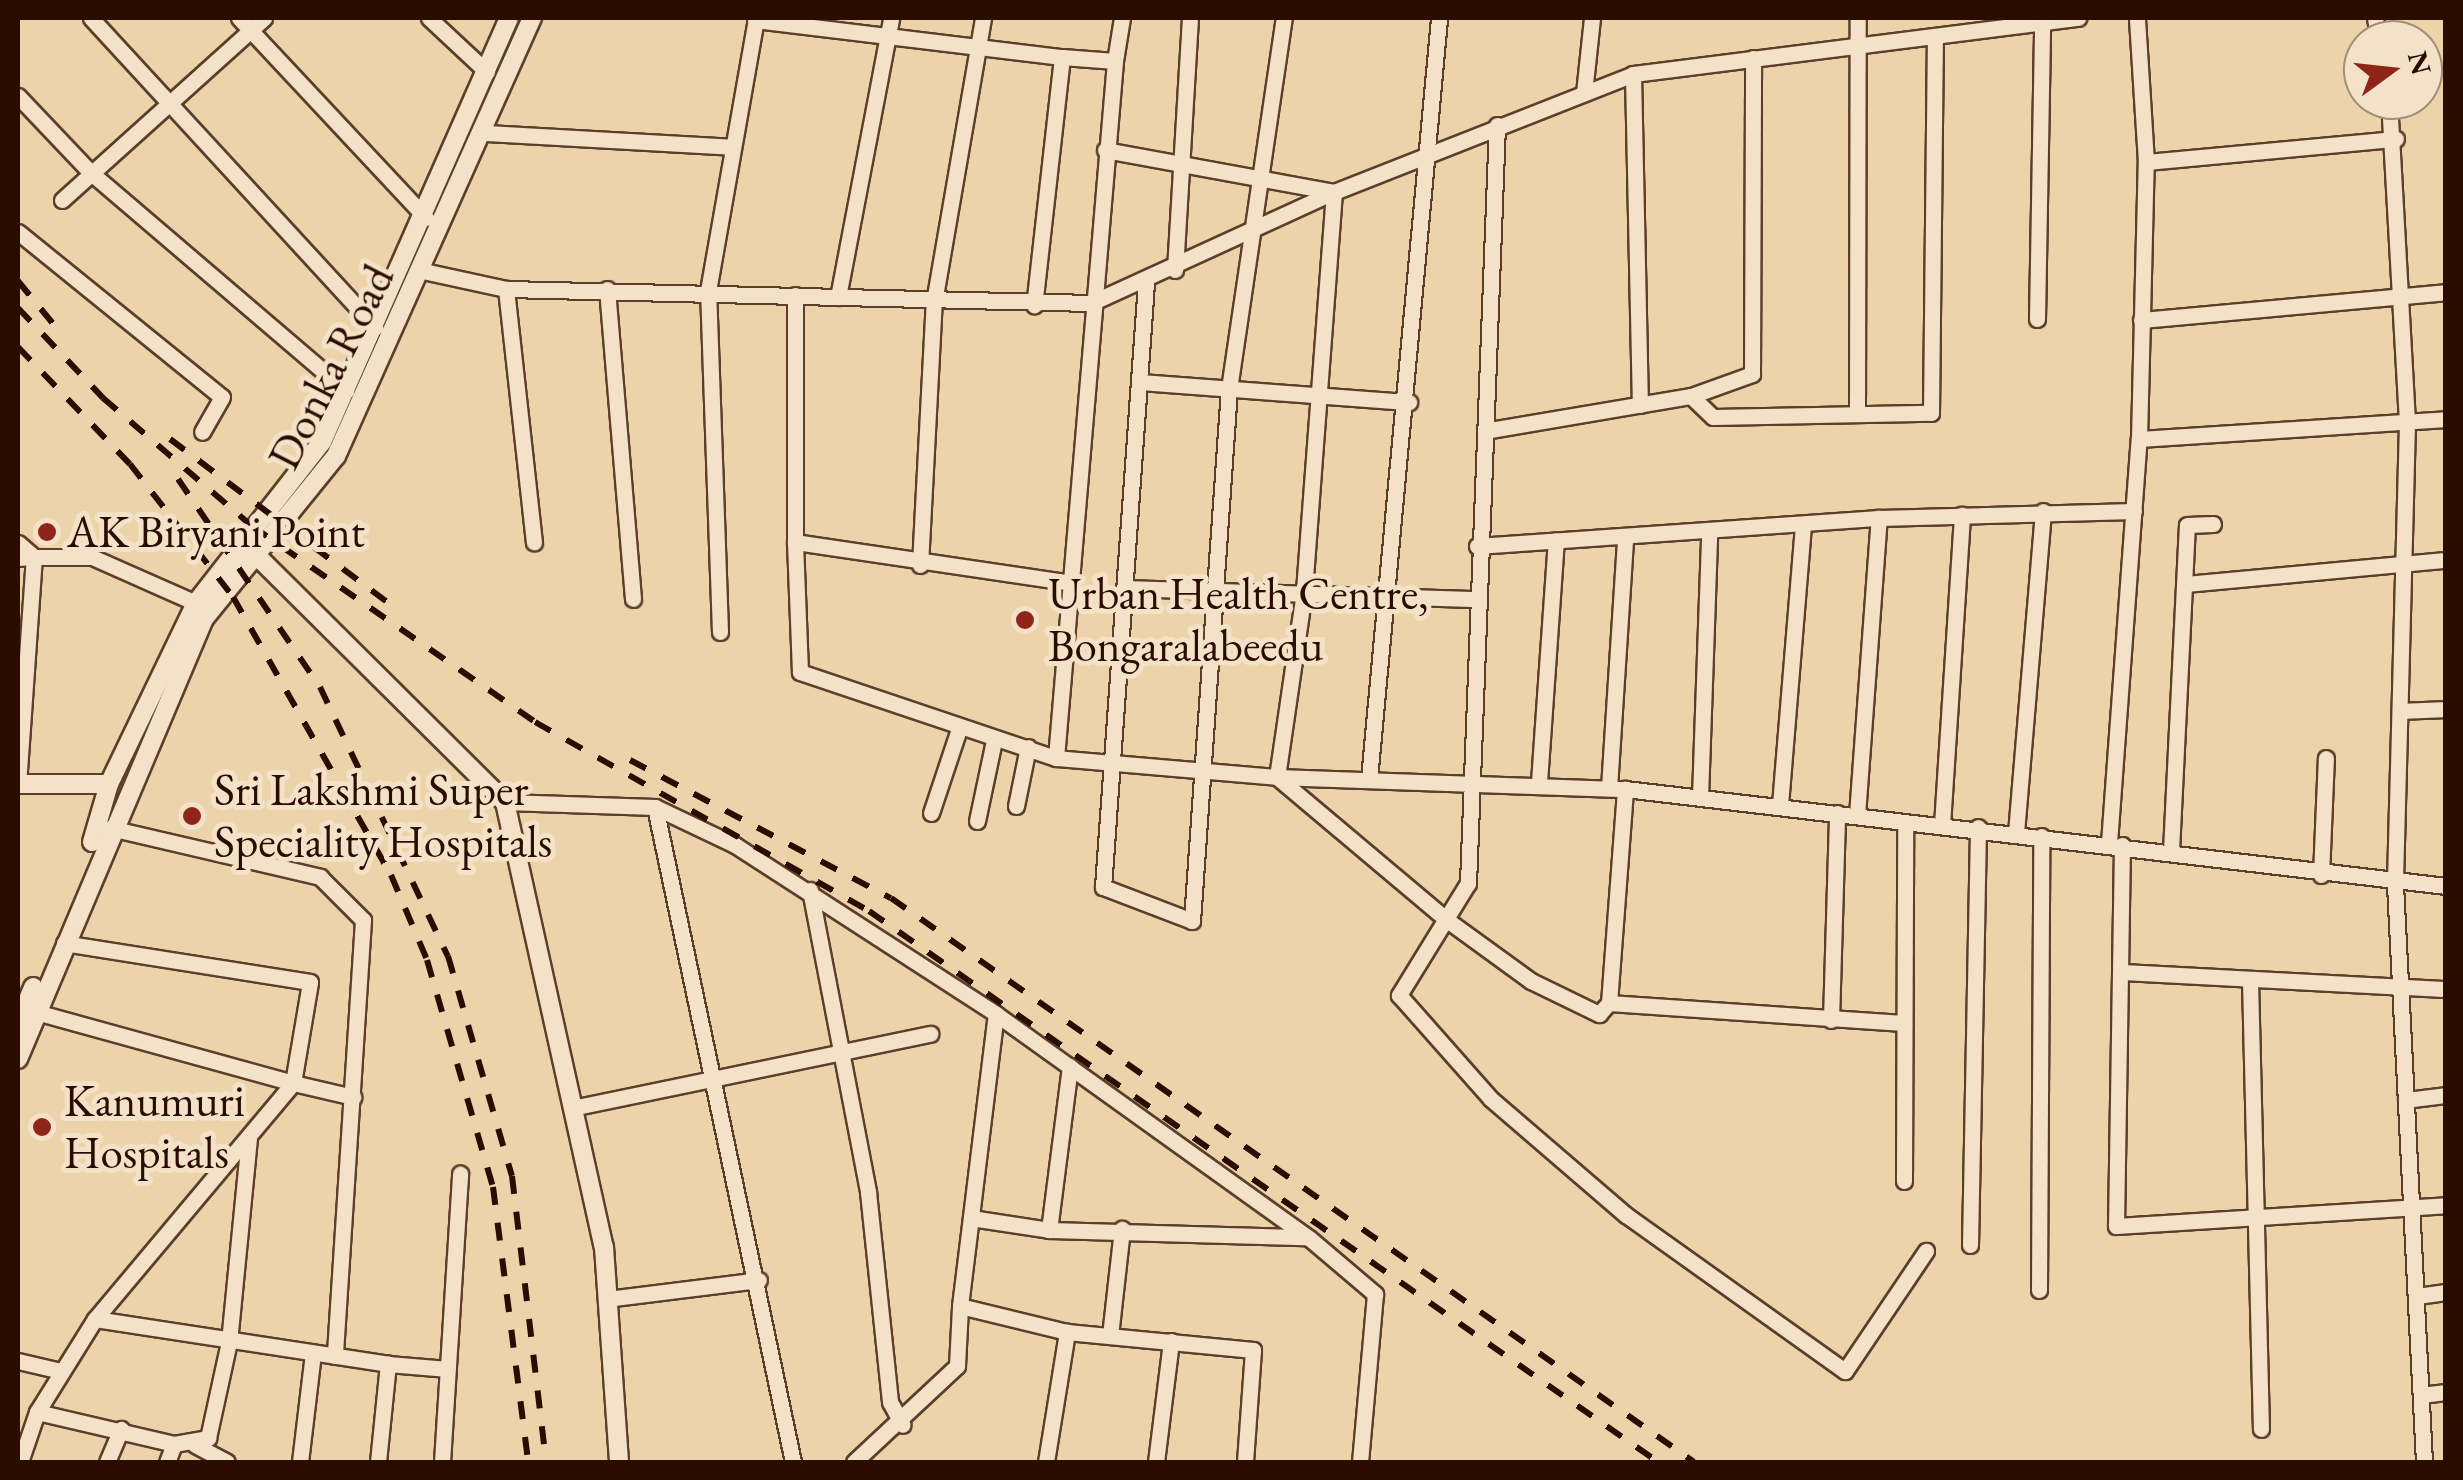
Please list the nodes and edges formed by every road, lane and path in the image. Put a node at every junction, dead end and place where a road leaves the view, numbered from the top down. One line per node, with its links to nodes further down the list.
1 (91, 18): 30 (street)
2 (264, 18): 18 (street)
3 (429, 18): 26 (street)
4 (509, 18): 26 (street, Donka Road)
5 (532, 18): 33 (street, Donka Road)
6 (891, 18): 20 (street)
7 (983, 18): 22 (street)
8 (1122, 18): 25 (street)
9 (1190, 18): 38 (street)
10 (1284, 18): 41 (street)
11 (1439, 18): 37 (street)
12 (1592, 18): 28 (street)
13 (1858, 18): 21 (street)
14 (2078, 18): 17 (street)
15 (2137, 18): 39 (street)
16 (755, 19): 20 (street); 35 (street)
17 (2042, 22): 19 (street); 60 (street)
18 (245, 24): 30 (street); 44 (street)
19 (1935, 36): 21 (street); 70 (street)
20 (887, 40): 22 (street); 56 (street)
21 (1858, 45): 24 (street); 70 (street)
22 (978, 51): 23 (street); 57 (street)
23 (1062, 57): 25 (street); 59 (street)
24 (1753, 58): 27 (street); 67 (street)
25 (1116, 62): 36 (street)
26 (487, 72): 44 (street, Donka Road)
27 (1633, 74): 28 (street); 69 (street)
28 (1584, 93): 32 (street)
29 (18, 96): 40 (street)
30 (166, 102): 40 (street); 62 (street)
31 (2392, 120): 34 (street)
32 (1497, 125): 37 (street); 73 (street)
33 (484, 133): 35 (street); 48 (street, Donka Road)
34 (2396, 140): 39 (street); 55 (street)
35 (733, 147): 52 (street)
36 (1105, 150): 38 (street); 58 (street)
37 (1420, 159): 42 (street); 68 (street)
38 (1176, 161): 41 (street); 47 (street)
39 (2146, 162): 61 (street)
40 (90, 172): 43 (street); 65 (street)
41 (1256, 173): 42 (street); 46 (street)
42 (1334, 192): 46 (street); 66 (street)
43 (62, 200)
44 (426, 218): 62 (street, Donka Road)
45 (18, 232): 74 (street)
46 (1249, 232): 47 (street); 64 (street)
47 (1175, 270): 49 (street)
48 (423, 271): 51 (street); 90 (street, Donka Road)
49 (1146, 284): 58 (street); 63 (street)
50 (608, 288): 51 (street); 52 (street); 100 (street)
51 (506, 289): 85 (street)
52 (708, 291): 54 (street); 103 (street)
53 (2446, 292): 55 (street)
54 (795, 295): 56 (street); 86 (street)
55 (2403, 295): 61 (street); 72 (street)
56 (838, 297): 57 (street)
57 (934, 302): 59 (street); 93 (street)
58 (1090, 303): 59 (street); 94 (street)
59 (1034, 305)
60 (2037, 319)
61 (2141, 320): 75 (street)
62 (375, 326): 65 (street, Donka Road)
63 (1141, 382): 64 (street); 96 (street)
64 (1229, 389): 66 (street); 97 (street)
65 (346, 391): 102 (street, Donka Road)
66 (1320, 396): 68 (street); 98 (street)
67 (1691, 396): 69 (street); 70 (street)
68 (1409, 402): 99 (street)
69 (1640, 405): 73 (street)
70 (1857, 413)
71 (2446, 419): 72 (street)
72 (2407, 423): 75 (street); 92 (street)
73 (1490, 430): 88 (street)
74 (202, 432)
75 (2139, 439): 77 (street)
76 (2043, 511): 77 (street); 78 (street); 134 (street)
77 (2134, 512): 136 (street)
78 (1962, 515): 79 (street); 131 (street)
79 (1880, 518): 81 (street); 128 (street)
80 (2213, 524): 95 (street)
81 (1803, 526): 82 (street); 123 (street)
82 (1709, 534): 83 (street); 121 (street)
83 (1625, 540): 84 (street); 120 (street)
84 (1556, 541): 88 (street); 116 (street)
85 (534, 542)
86 (795, 542): 93 (street); 107 (street)
87 (18, 543): 89 (street)
88 (1477, 546): 101 (street)
89 (26, 558): 102 (street); 104 (street)
90 (260, 559): 122 (street); 133 (street, Donka Road)
91 (2446, 560): 92 (street)
92 (2406, 563): 95 (street); 106 (street)
93 (920, 565): 94 (street)
94 (1072, 584): 110 (street)
95 (2185, 584): 137 (street)
96 (1124, 588): 97 (street); 112 (street)
97 (1210, 590): 98 (street); 113 (street)
98 (1304, 592): 99 (street); 114 (street)
99 (1385, 596): 101 (street); 115 (street)
100 (632, 599)
101 (1472, 599): 119 (street)
102 (196, 603): 118 (street, Donka Road)
103 (720, 632)
104 (23, 640): 117 (street)
105 (2446, 708): 106 (street)
106 (2400, 711): 139 (street)
107 (958, 732): 108 (street); 126 (street)
108 (994, 740): 109 (street); 129 (street)
109 (1028, 747): 110 (street); 124 (street)
110 (1056, 758): 112 (street)
111 (2326, 758): 138 (street)
112 (1112, 769): 113 (street); 113 (street)
113 (1198, 774): 114 (street)
114 (1277, 777): 115 (street); 142 (street)
115 (1370, 779): 119 (street)
116 (1539, 782): 119 (street); 120 (street)
117 (18, 784): 118 (street)
118 (109, 784): 149 (street, Donka Road)
119 (1467, 784): 142 (street)
120 (1617, 788): 121 (street); 148 (street)
121 (1700, 796): 123 (street)
122 (505, 802): 125 (street); 162 (street)
123 (1780, 805): 127 (street)
124 (1016, 806)
125 (655, 807): 141 (street); 157 (street)
126 (931, 813)
127 (1837, 813): 128 (street); 151 (street)
128 (1857, 815): 130 (street)
129 (977, 821)
130 (1905, 822): 131 (street); 152 (street)
131 (1942, 824): 132 (street)
132 (1978, 827): 134 (street); 173 (street)
133 (110, 828): 143 (street, Donka Road); 160 (street)
134 (2016, 833): 135 (street)
135 (2042, 836): 136 (street); 176 (street)
136 (2116, 844): 137 (street); 144 (street)
137 (2171, 850): 138 (street)
138 (2321, 875): 139 (street)
139 (2396, 884): 140 (street); 147 (street)
140 (2446, 886)
141 (810, 890): 150 (street); 154 (street)
142 (1447, 920): 148 (street); 174 (street)
143 (64, 943): 149 (street, Donka Road); 158 (street)
144 (2120, 972): 145 (street); 169 (street)
145 (2250, 980): 147 (street); 169 (street)
146 (2446, 990): 147 (street)
147 (2398, 994): 161 (street)
148 (1609, 1003): 151 (street)
149 (23, 1014): 155 (street, Donka Road); 158 (street)
150 (996, 1014): 156 (street); 168 (street)
151 (1831, 1020): 152 (street)
152 (1899, 1023): 165 (street)
153 (930, 1034): 154 (street)
154 (845, 1048): 157 (street); 195 (street)
155 (18, 1059)
156 (1070, 1066): 171 (street); 172 (street)
157 (717, 1074): 162 (street); 175 (street)
158 (293, 1083): 160 (street); 163 (street)
159 (2446, 1095): 161 (street)
160 (353, 1097): 187 (street)
161 (2406, 1100): 167 (street)
162 (572, 1108): 179 (street)
163 (249, 1138): 181 (street); 185 (street)
164 (460, 1174): 190 (street)
165 (1904, 1181)
166 (2446, 1206): 167 (street)
167 (2412, 1211): 169 (street); 178 (street)
168 (971, 1218): 171 (street); 180 (street)
169 (2254, 1218): 197 (street)
170 (1122, 1229): 171 (street); 172 (street); 183 (street)
171 (1049, 1230)
172 (1309, 1238): 215 (street)
173 (1970, 1245)
174 (1926, 1251)
175 (759, 1280): 179 (street); 209 (street)
176 (2039, 1290)
177 (2446, 1292): 178 (street)
178 (2416, 1296): 193 (street)
179 (608, 1298): 208 (street)
180 (960, 1306): 182 (street); 195 (street)
181 (95, 1319): 185 (street); 191 (street)
182 (1067, 1332): 183 (street); 212 (street)
183 (1110, 1336): 184 (street)
184 (1171, 1341): 213 (street); 214 (street)
185 (229, 1342): 186 (street); 200 (street)
186 (313, 1353): 187 (street); 205 (street)
187 (335, 1356): 189 (street)
188 (18, 1361): 191 (street)
189 (388, 1364): 190 (street); 206 (street)
190 (448, 1369): 207 (street)
191 (61, 1371): 194 (street)
192 (2446, 1392): 193 (street)
193 (2421, 1396): 216 (street)
194 (37, 1412): 196 (street); 201 (street)
195 (903, 1424): 199 (street)
196 (120, 1429): 198 (street); 202 (street)
197 (2261, 1430)
198 (174, 1444): 200 (street); 203 (street)
199 (877, 1444): 210 (street); 211 (street)
200 (196, 1445): 204 (street)
201 (20, 1462)
202 (107, 1462)
203 (167, 1462)
204 (227, 1462)
205 (300, 1462)
206 (378, 1462)
207 (442, 1462)
208 (619, 1462)
209 (793, 1462)
210 (854, 1462)
211 (873, 1462)
212 (1046, 1462)
213 (1156, 1462)
214 (1245, 1462)
215 (1360, 1462)
216 (2424, 1462)

